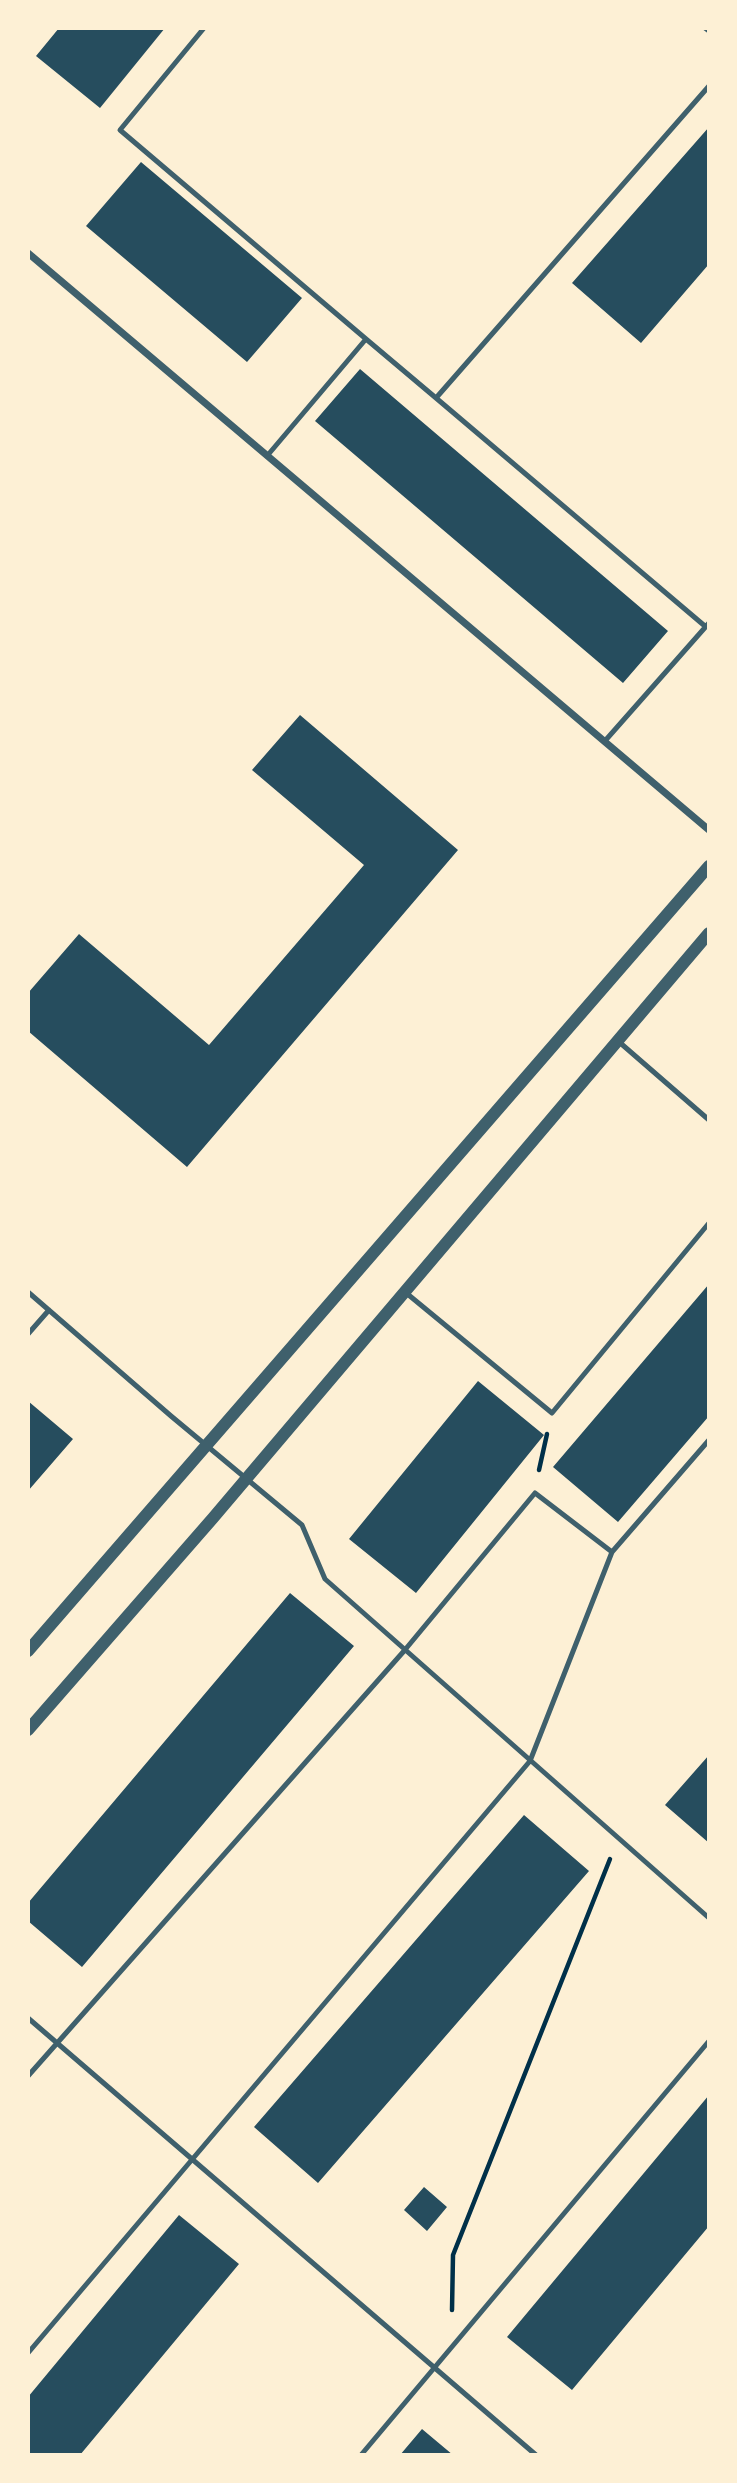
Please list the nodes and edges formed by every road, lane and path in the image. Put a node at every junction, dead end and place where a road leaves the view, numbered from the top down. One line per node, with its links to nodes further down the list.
1 (204, 28): 4 (lane)
2 (709, 86): 5 (lane)
3 (28, 253): 6 (street)
4 (366, 339): 5 (lane); 6 (lane)
5 (436, 398): 7 (lane)
6 (267, 456): 8 (street)
7 (707, 625): 8 (lane)
8 (604, 742): 9 (street)
9 (709, 830)
10 (709, 866): 21 (street)
11 (709, 933): 12 (street)
12 (618, 1041): 13 (lane); 16 (street)
13 (709, 1120)
14 (709, 1223): 19 (lane)
15 (28, 1292): 17 (lane)
16 (405, 1292): 19 (lane); 22 (street)
17 (49, 1310): 18 (lane); 21 (lane)
18 (28, 1334)
19 (552, 1413): 23 (path)
20 (709, 1440): 24 (lane)
21 (206, 1446): 22 (lane); 25 (street)
22 (246, 1478): 26 (lane); 27 (street)
23 (535, 1493): 24 (lane); 26 (lane)
24 (612, 1552): 28 (lane)
25 (28, 1651)
26 (404, 1651): 28 (lane); 33 (lane)
27 (28, 1730)
28 (530, 1761): 29 (lane); 35 (lane)
29 (618, 1839): 30 (lane); 36 (path)
30 (709, 1918)
31 (28, 2018): 33 (lane)
32 (709, 2041): 36 (lane)
33 (57, 2043): 34 (lane); 35 (lane)
34 (28, 2077)
35 (192, 2159): 37 (lane); 38 (lane)
36 (452, 2348): 38 (lane)
37 (28, 2353)
38 (435, 2369): 39 (lane); 40 (lane)
39 (361, 2455)
40 (536, 2455)

